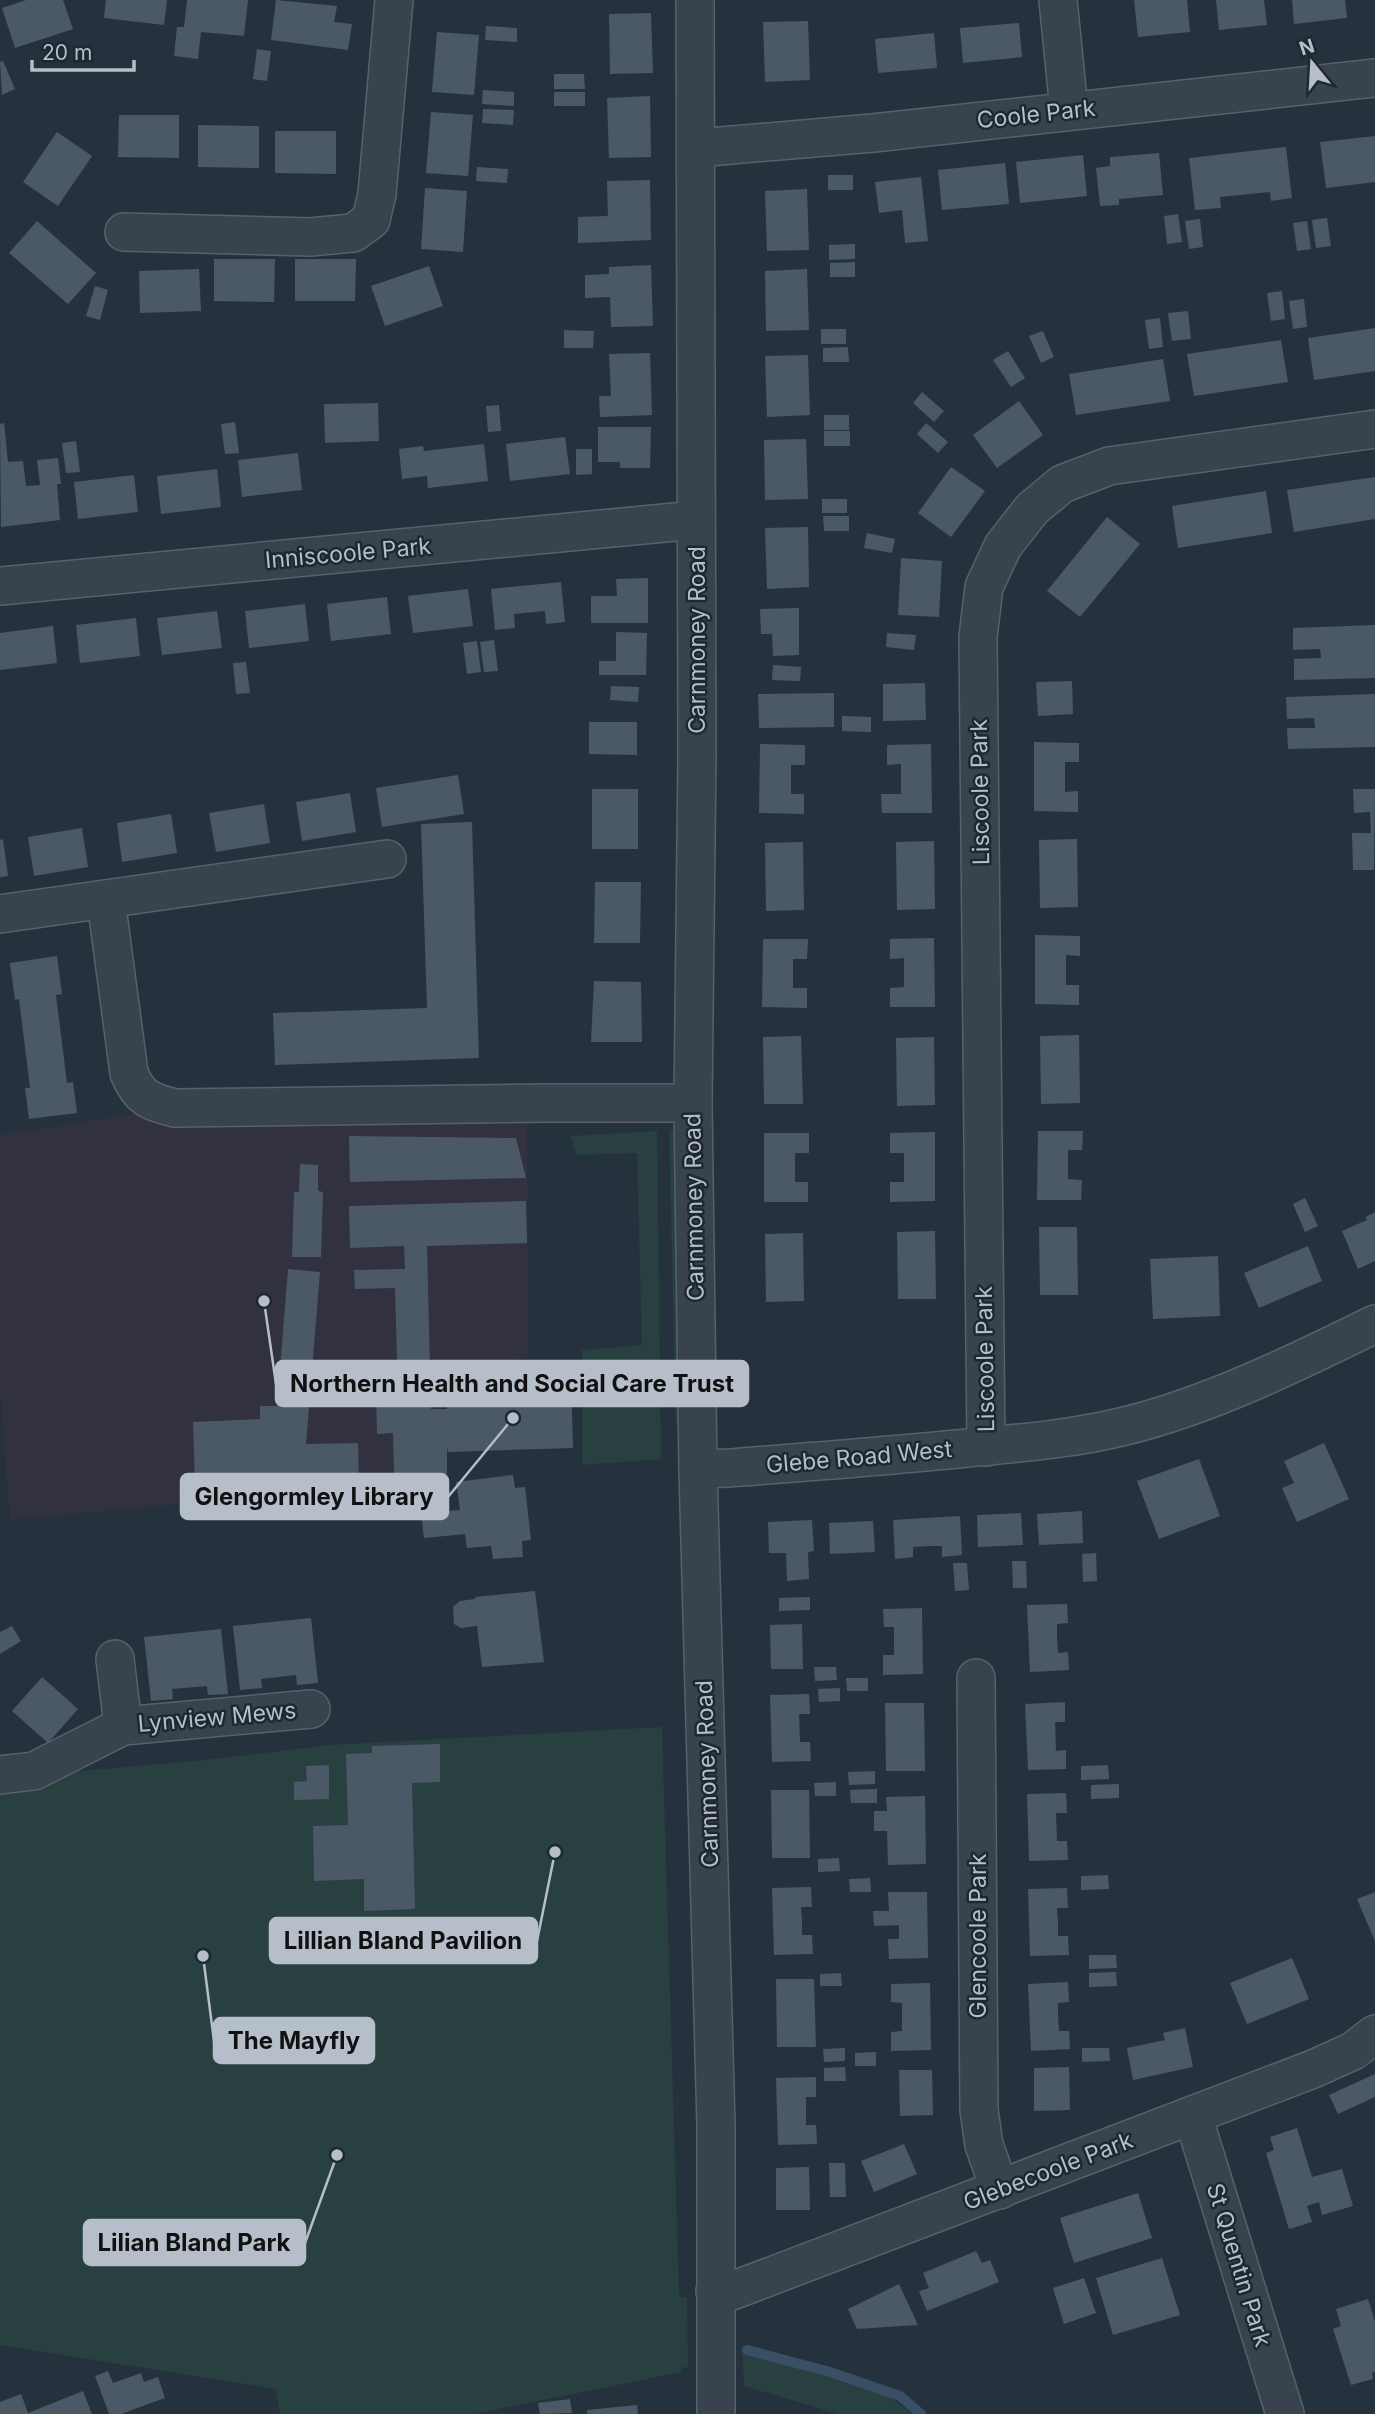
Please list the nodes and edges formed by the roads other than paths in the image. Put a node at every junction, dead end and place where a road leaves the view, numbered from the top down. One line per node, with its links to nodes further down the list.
1 (394, 0): 7 (street)
2 (695, 0): 6 (street, Carnmoney Road)
3 (1058, 0): 5 (street)
4 (1375, 78): 5 (street, Coole Park)
5 (1069, 110): 6 (street, Coole Park)
6 (697, 148): 9 (street, Carnmoney Road)
7 (124, 232)
8 (1375, 429): 16 (street, Liscoole Park)
9 (696, 520): 10 (street, Inniscoole Park); 14 (street, Carnmoney Road)
10 (0, 586)
11 (387, 859): 12 (street)
12 (106, 900): 13 (street); 14 (street)
13 (0, 914)
14 (693, 1103): 17 (street, Carnmoney Road)
15 (1375, 1324): 16 (street, Glebe Road West)
16 (986, 1447): 17 (street, Glebe Road West)
17 (698, 1469): 26 (street, Carnmoney Road)
18 (115, 1659): 21 (street, Lynview Mews)
19 (976, 1678): 25 (street, Glencoole Park)
20 (311, 1709): 21 (street, Lynview Mews)
21 (123, 1726): 22 (street, Lynview Mews)
22 (0, 1775)
23 (1375, 2034): 24 (street, Glebecoole Park)
24 (1193, 2116): 25 (street, Glebecoole Park); 28 (street, St Quentin Park)
25 (1000, 2190): 26 (street, Glebecoole Park)
26 (715, 2291): 27 (street, Carnmoney Road)
27 (716, 2414)
28 (1285, 2414)

